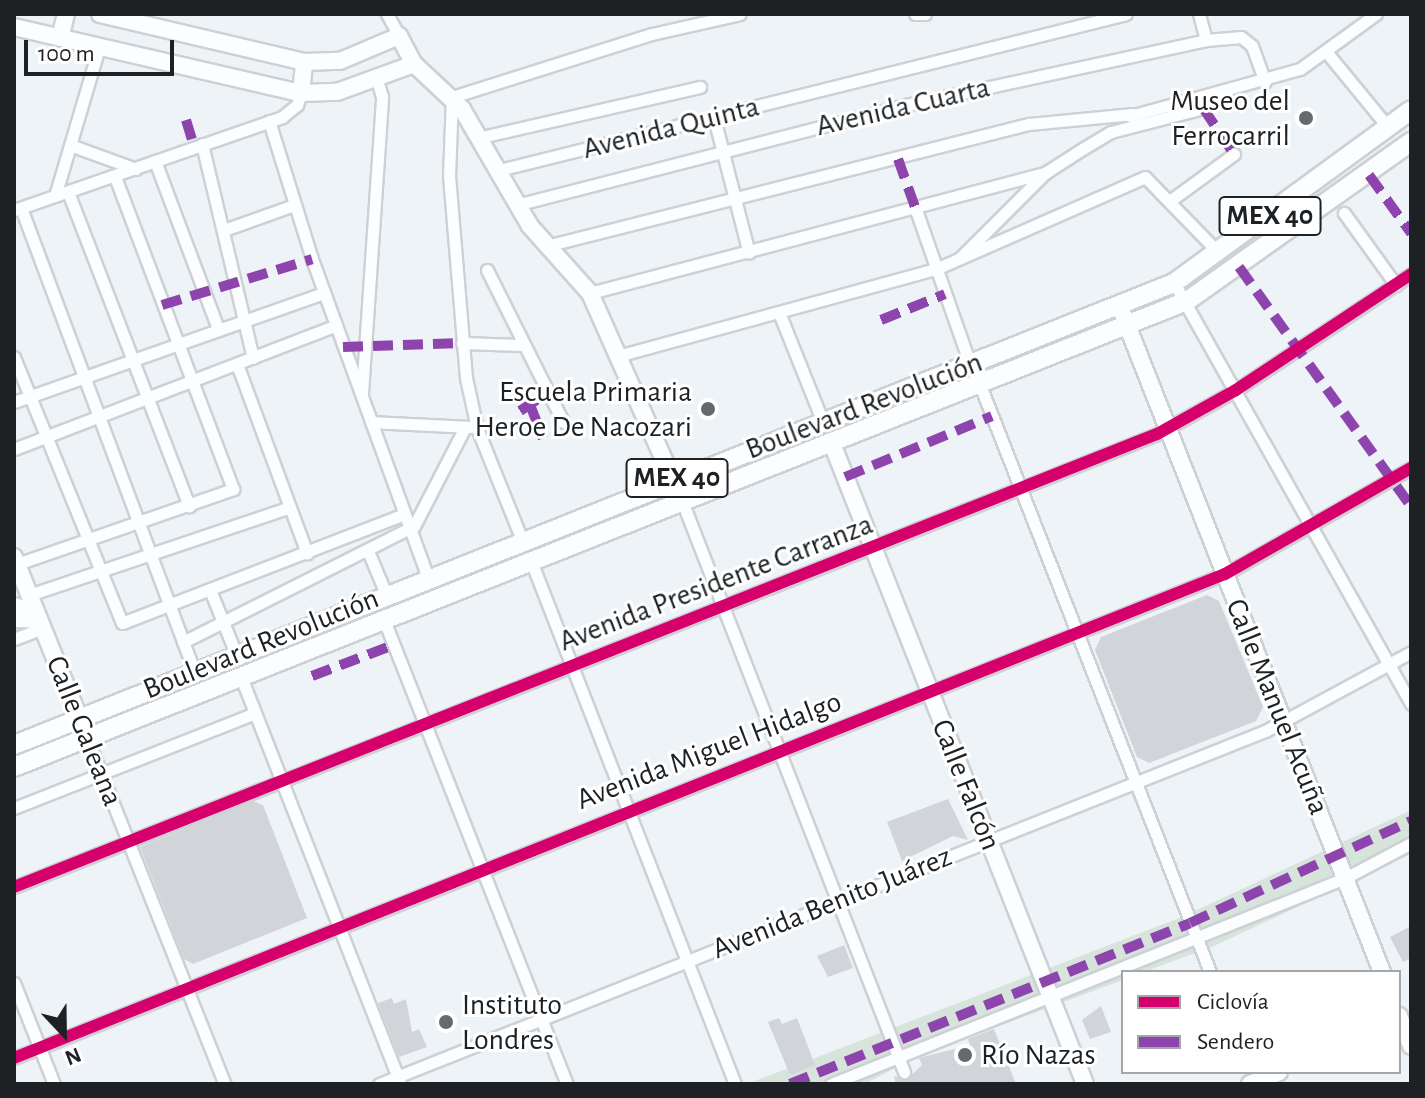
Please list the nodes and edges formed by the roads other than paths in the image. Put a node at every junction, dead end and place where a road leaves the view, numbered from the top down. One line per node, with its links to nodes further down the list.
1 (66, 14): 12 (street)
2 (100, 14): 16 (street)
3 (387, 14): 11 (street)
4 (740, 14): 23 (street)
5 (915, 14): 6 (street)
6 (925, 14)
7 (1126, 14): 26 (street, Avenida Quinta)
8 (1199, 14): 13 (street)
9 (1376, 14): 15 (street)
10 (14, 27): 12 (street)
11 (399, 36): 16 (street); 17 (street)
12 (60, 38): 14 (street)
13 (1206, 40): 19 (street, Avenida Cuarta); 34 (street, Avenida Cuarta)
14 (99, 47): 21 (street); 33 (street)
15 (1328, 54): 19 (street); 28 (street)
16 (304, 62): 21 (street)
17 (414, 64): 18 (street); 23 (street)
18 (377, 79): 21 (street); 85 (street)
19 (1265, 82): 22 (street)
20 (700, 87): 30 (street)
21 (301, 93): 27 (street)
22 (1227, 93): 25 (street); 29 (street)
23 (452, 97): 30 (street); 71 (street)
24 (1411, 110): 28 (main road, Boulevard Revolución / MEX 40)
25 (1133, 114): 29 (street); 43 (street)
26 (714, 118): 34 (street); 38 (street, Avenida Quinta)
27 (269, 121): 32 (street); 45 (street)
28 (1388, 127): 55 (main road, Boulevard Revolución / MEX 40)
29 (1111, 132): 39 (street)
30 (477, 138): 38 (street)
31 (1411, 142): 64 (main road, MEX 40)
32 (202, 144): 36 (street); 51 (street)
33 (70, 145): 37 (street); 42 (street)
34 (723, 154): 43 (street); 46 (street, Avenida Cuarta)
35 (1234, 154): 44 (street)
36 (155, 161): 37 (street); 69 (street)
37 (136, 169): 40 (street)
38 (495, 171): 46 (street)
39 (1045, 173): 47 (street); 50 (street)
40 (115, 176): 41 (street); 70 (street)
41 (68, 192): 42 (street); 75 (street)
42 (55, 196): 48 (street)
43 (735, 200): 53 (street); 54 (street)
44 (1171, 200): 52 (street); 55 (street)
45 (294, 205): 51 (street); 62 (street)
46 (516, 205): 53 (street)
47 (915, 207): 54 (street); 57 (street)
48 (18, 209): 79 (street)
49 (1344, 213): 61 (street)
50 (995, 224): 52 (street); 56 (street)
51 (224, 230): 67 (street)
52 (1002, 243): 56 (street)
53 (546, 246): 63 (street)
54 (749, 253): 63 (street)
55 (1219, 253): 60 (main road, Boulevard Revolución / MEX 40)
56 (958, 261): 57 (street)
57 (938, 268): 65 (street); 78 (street)
58 (487, 270): 72 (street)
59 (1411, 274): 61 (street, Avenida Presidente Carranza)
60 (1174, 283): 64 (street); 66 (main road, Boulevard Revolución / MEX 40)
61 (1396, 285): 82 (street, Avenida Presidente Carranza)
62 (324, 293): 67 (street); 68 (street)
63 (590, 293): 73 (street)
64 (1187, 301): 66 (main road, MEX 40); 82 (street)
65 (780, 315): 73 (street); 88 (street)
66 (1124, 316): 78 (main road, Boulevard Revolución / MEX 40); 81 (main road, MEX 40); 92 (street, Calle Manuel Acuña)
67 (245, 320): 69 (street); 76 (street)
68 (335, 326): 76 (street); 85 (street)
69 (218, 329): 70 (street)
70 (176, 343): 75 (street); 80 (street)
71 (462, 343): 72 (street); 91 (street)
72 (521, 345): 90 (street)
73 (621, 355): 97 (street)
74 (14, 357): 83 (street)
75 (132, 358): 79 (street); 84 (street)
76 (253, 358): 77 (street)
77 (237, 364): 80 (street); 101 (street)
78 (971, 367): 88 (main road, Boulevard Revolución / MEX 40)
79 (83, 377): 83 (street); 87 (street)
80 (193, 380): 84 (street); 100 (street)
81 (980, 385): 94 (main road, MEX 40); 98 (street)
82 (1236, 390): 92 (street, Avenida Presidente Carranza); 104 (street)
83 (30, 396): 86 (street); 93 (street)
84 (149, 396): 87 (street); 100 (street)
85 (362, 399): 89 (street)
86 (14, 402)
87 (100, 416): 93 (street); 103 (street)
88 (822, 420): 97 (main road, Boulevard Revolución / MEX 40)
89 (371, 422): 91 (street); 102 (street)
90 (563, 422)
91 (471, 427): 105 (street); 106 (street)
92 (1168, 429): 98 (street, Avenida Presidente Carranza); 115 (street, Calle Manuel Acuña)
93 (47, 436): 95 (street); 107 (street)
94 (831, 441): 99 (main road, MEX 40); 108 (street, Calle Falcón)
95 (14, 449)
96 (1411, 468): 104 (street, Avenida Miguel Hidalgo)
97 (673, 480): 99 (street); 106 (main road, Boulevard Revolución / MEX 40)
98 (1022, 491): 108 (street, Avenida Presidente Carranza); 127 (street)
99 (682, 501): 113 (main road, MEX 40); 122 (street)
100 (189, 506): 103 (street)
101 (290, 507): 110 (street); 111 (street)
102 (405, 514): 105 (street); 111 (street)
103 (141, 523): 107 (street); 110 (street)
104 (1314, 527): 115 (street, Avenida Miguel Hidalgo); 132 (street)
105 (410, 528): 109 (street); 116 (street)
106 (522, 540): 116 (main road, Boulevard Revolución / MEX 40)
107 (87, 541): 112 (street); 114 (street)
108 (872, 549): 122 (street, Avenida Presidente Carranza); 136 (street, Calle Falcón)
109 (368, 551): 118 (street); 126 (street)
110 (152, 553): 114 (street); 121 (street)
111 (307, 553): 117 (street)
112 (16, 561): 119 (street, Calle Galeana)
113 (531, 561): 125 (main road, MEX 40); 133 (street)
114 (99, 571): 119 (street); 121 (street)
115 (1225, 574): 127 (street, Avenida Miguel Hidalgo); 140 (street, Calle Manuel Acuña)
116 (428, 577): 118 (main road, Boulevard Revolución / MEX 40)
117 (210, 590): 121 (street); 126 (street)
118 (386, 594): 131 (main road, Boulevard Revolución / MEX 40)
119 (29, 595): 124 (street, Calle Galeana)
120 (14, 606): 124 (street)
121 (170, 606): 129 (street)
122 (722, 608): 133 (street, Avenida Presidente Carranza); 144 (street)
123 (14, 619): 124 (street)
124 (38, 620): 128 (street); 139 (street, Calle Galeana)
125 (384, 620): 135 (main road, MEX 40); 141 (street)
126 (223, 622): 129 (street); 131 (street)
127 (1077, 633): 136 (street, Avenida Miguel Hidalgo); 147 (street)
128 (14, 639)
129 (183, 642): 134 (street)
130 (1411, 652): 132 (street, Avenida Benito Juárez)
131 (236, 654): 134 (main road, Boulevard Revolución / MEX 40)
132 (1389, 664): 137 (street); 140 (street, Avenida Benito Juárez)
133 (572, 667): 141 (street, Avenida Presidente Carranza); 150 (street)
134 (194, 671): 139 (main road, Boulevard Revolución / MEX 40)
135 (241, 677): 138 (street); 142 (main road, MEX 40)
136 (929, 692): 144 (street, Avenida Miguel Hidalgo); 151 (street, Calle Falcón)
137 (1411, 704)
138 (255, 713): 146 (street); 148 (street)
139 (79, 719): 142 (street, Calle Galeana); 143 (main road, Boulevard Revolución / MEX 40)
140 (1283, 721): 147 (street, Avenida Benito Juárez); 155 (street, Calle Manuel Acuña)
141 (424, 725): 148 (street, Avenida Presidente Carranza); 154 (street)
142 (87, 738): 145 (main road, MEX 40); 146 (street, Calle Galeana)
143 (14, 745)
144 (779, 751): 150 (street, Avenida Miguel Hidalgo); 157 (street)
145 (14, 767)
146 (101, 774): 149 (street); 152 (street, Calle Galeana)
147 (1135, 780): 151 (street, Avenida Benito Juárez); 159 (street)
148 (281, 782): 152 (street, Avenida Presidente Carranza); 158 (street)
149 (14, 808)
150 (628, 811): 154 (street, Avenida Miguel Hidalgo); 160 (street)
151 (989, 841): 157 (street, Avenida Benito Juárez); 165 (street, Calle Falcón)
152 (128, 842): 156 (street, Avenida Presidente Carranza); 164 (street, Calle Galeana)
153 (1411, 843): 155 (street)
154 (481, 867): 158 (street, Avenida Miguel Hidalgo); 166 (street)
155 (1345, 878): 159 (street); 162 (street, Calle Manuel Acuña)
156 (14, 887)
157 (837, 901): 160 (street, Avenida Benito Juárez); 170 (street)
158 (336, 928): 164 (street, Avenida Miguel Hidalgo); 174 (street)
159 (1197, 939): 161 (street); 165 (street)
160 (687, 961): 166 (street, Avenida Benito Juárez); 180 (street)
161 (1209, 970)
162 (1381, 970)
163 (14, 983): 169 (street)
164 (187, 989): 169 (street, Avenida Miguel Hidalgo); 177 (street, Calle Galeana)
165 (1050, 996): 170 (street); 182 (street, Calle Falcón)
166 (542, 1019): 174 (street, Avenida Benito Juárez); 179 (street)
167 (1403, 1019): 168 (street)
168 (1411, 1046)
169 (40, 1047): 171 (street, Avenida Miguel Hidalgo); 176 (street)
170 (898, 1057): 172 (street); 181 (street)
171 (14, 1058)
172 (904, 1072)
173 (1273, 1074): 175 (street)
174 (398, 1080): 178 (street, Avenida Benito Juárez)
175 (1251, 1081)
176 (54, 1084)
177 (225, 1084)
178 (379, 1084)
179 (567, 1084)
180 (735, 1084)
181 (831, 1084)
182 (1085, 1084)

